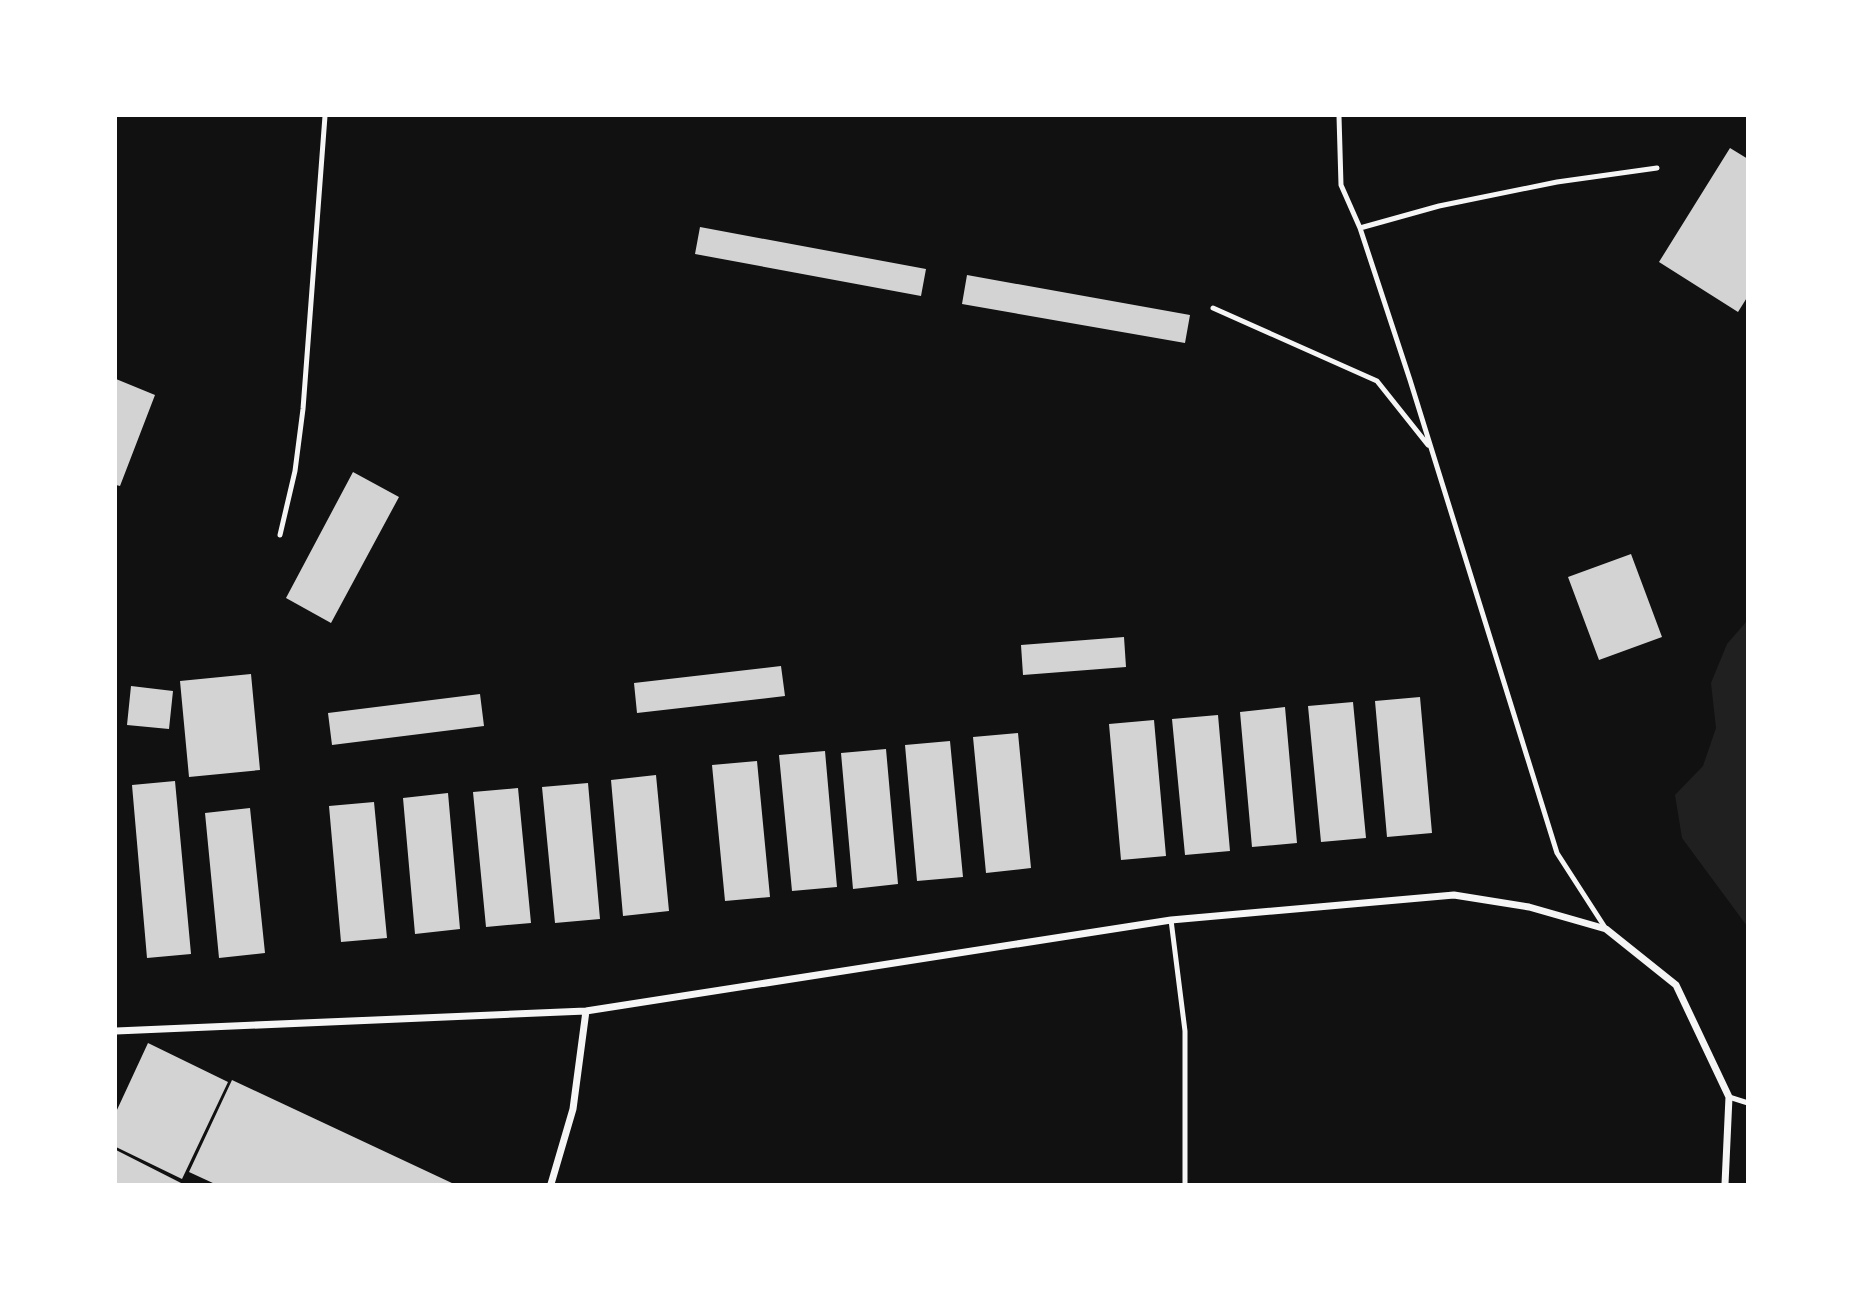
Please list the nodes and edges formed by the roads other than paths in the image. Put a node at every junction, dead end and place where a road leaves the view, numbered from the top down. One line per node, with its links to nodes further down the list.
1 (325, 116): 7 (lane)
2 (1339, 116): 4 (lane)
3 (1657, 169): 4 (lane)
4 (1360, 228): 6 (lane)
5 (1213, 308): 6 (lane)
6 (1430, 447): 9 (lane)
7 (280, 535)
8 (1171, 920): 9 (street); 10 (street); 15 (lane)
9 (1606, 929): 12 (street)
10 (586, 1011): 11 (street); 14 (street)
11 (116, 1031)
12 (1729, 1097): 13 (lane); 16 (street)
13 (1748, 1103)
14 (551, 1185)
15 (1185, 1185)
16 (1725, 1185)

